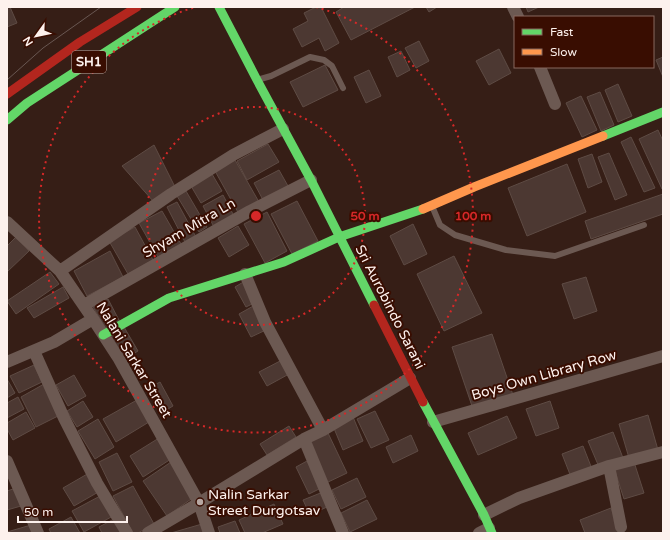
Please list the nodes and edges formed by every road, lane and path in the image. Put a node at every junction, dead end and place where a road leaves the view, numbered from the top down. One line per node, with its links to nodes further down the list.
1 (137, 7): 9 (main road, SH1)
2 (175, 7): 12 (main road, SH1)
3 (219, 7): 7 (main road, Sri Aurobindo Sarani)
4 (513, 7): 5 (street)
5 (518, 16)
6 (540, 68): 10 (street)
7 (257, 80): 8 (lane); 13 (main road, Sri Aurobindo Sarani)
8 (343, 88)
9 (7, 94)
10 (555, 104)
11 (663, 112): 15 (main road)
12 (7, 120)
13 (283, 129): 14 (main road, Sri Aurobindo Sarani); 19 (street)
14 (311, 180): 18 (main road, Sri Aurobindo Sarani); 21 (street, Shyam Mitra Ln)
15 (432, 206): 17 (lane); 18 (main road)
16 (7, 222): 19 (street, Nalani Sarkar Street)
17 (644, 225)
18 (339, 237): 20 (main road); 27 (main road, Sri Aurobindo Sarani)
19 (60, 271): 21 (street, Nalani Sarkar Street)
20 (245, 274): 23 (main road); 29 (street)
21 (84, 306): 22 (street, Nalani Sarkar Street)
22 (93, 319): 23 (street, Nalani Sarkar Street); 24 (street)
23 (103, 335): 34 (street, Nalani Sarkar Street)
24 (34, 351): 26 (street); 39 (street)
25 (663, 356): 28 (street, Boys Own Library Row)
26 (7, 362)
27 (410, 378): 28 (main road, Sri Aurobindo Sarani); 29 (street)
28 (433, 422): 35 (main road, Sri Aurobindo Sarani)
29 (323, 430): 30 (street)
30 (304, 439): 34 (street); 42 (street)
31 (663, 452): 33 (street)
32 (7, 462): 38 (street)
33 (609, 466): 35 (street); 36 (street)
34 (199, 503): 40 (street); 41 (street, Nalani Sarkar Street)
35 (484, 515): 37 (main road, Sri Aurobindo Sarani)
36 (621, 528)
37 (487, 531)
38 (38, 533)
39 (127, 533)
40 (148, 533)
41 (209, 533)
42 (343, 533)

